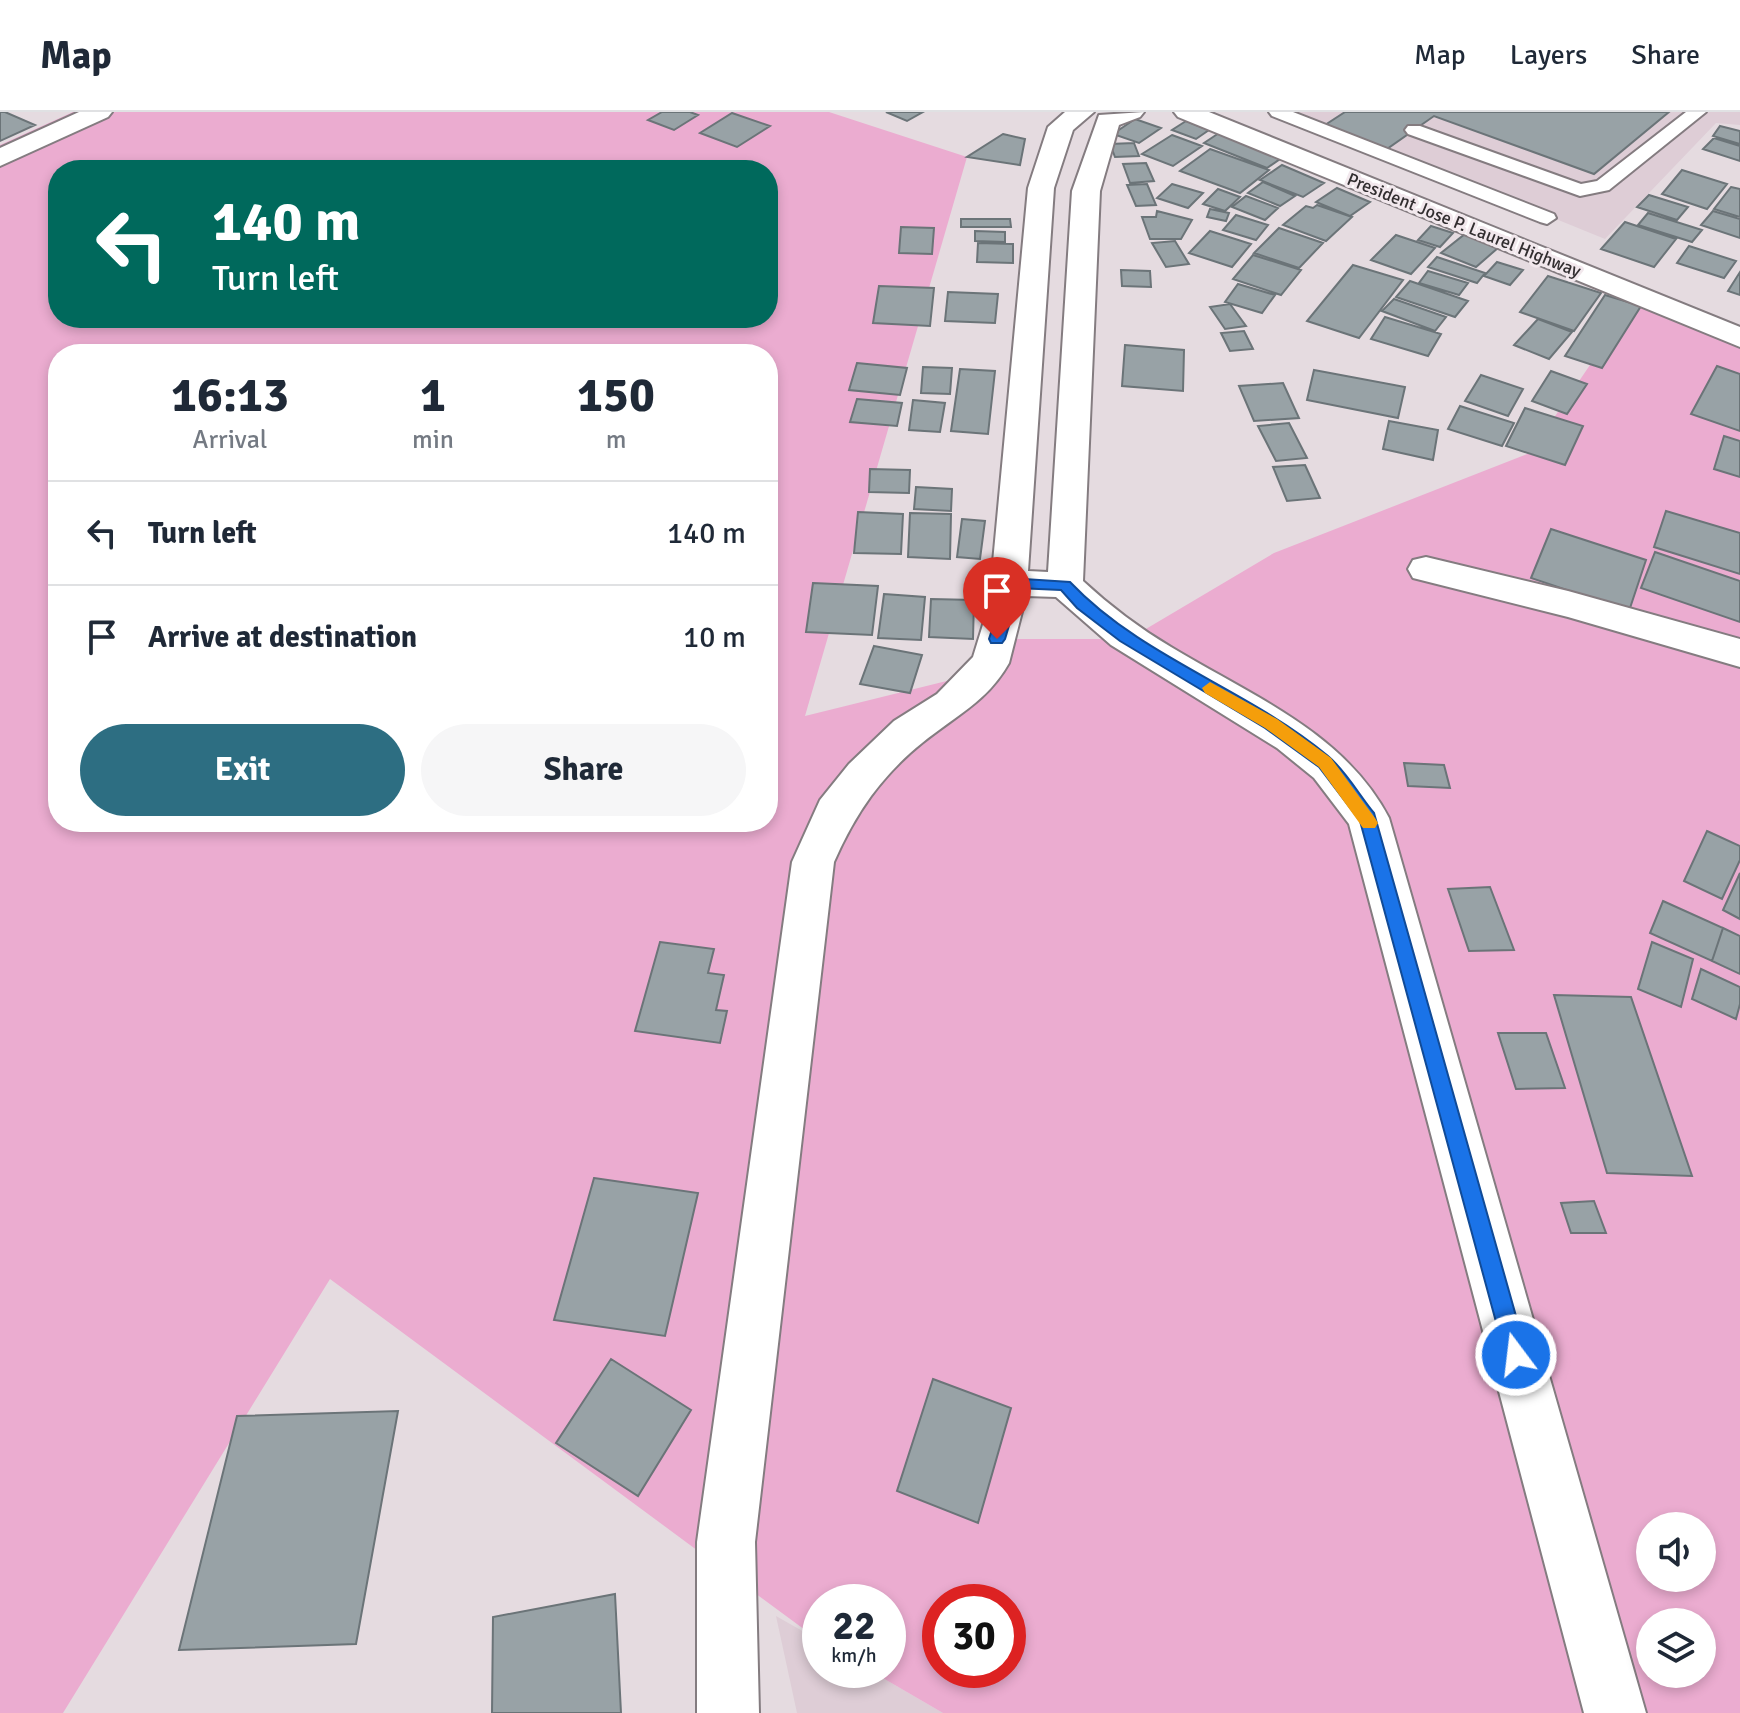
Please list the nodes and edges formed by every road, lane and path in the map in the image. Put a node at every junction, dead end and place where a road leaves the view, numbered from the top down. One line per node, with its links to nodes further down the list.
1 (99, 112): 8 (main road)
2 (1081, 112): 14 (main road)
3 (1131, 112): 15 (main road)
4 (1187, 112): 11 (main road, President Jose P. Laurel Highway)
5 (1278, 112): 10 (lane)
6 (1697, 112): 9 (lane)
7 (1414, 130): 9 (lane)
8 (0, 158)
9 (1580, 190): 10 (lane)
10 (1547, 218): 11 (lane)
11 (1515, 246): 12 (main road, President Jose P. Laurel Highway)
12 (1740, 338)
13 (1426, 569): 16 (main road)
14 (1007, 583): 15 (main road); 17 (main road)
15 (1065, 585): 18 (main road)
16 (1740, 653)
17 (728, 1713)
18 (1615, 1713)

